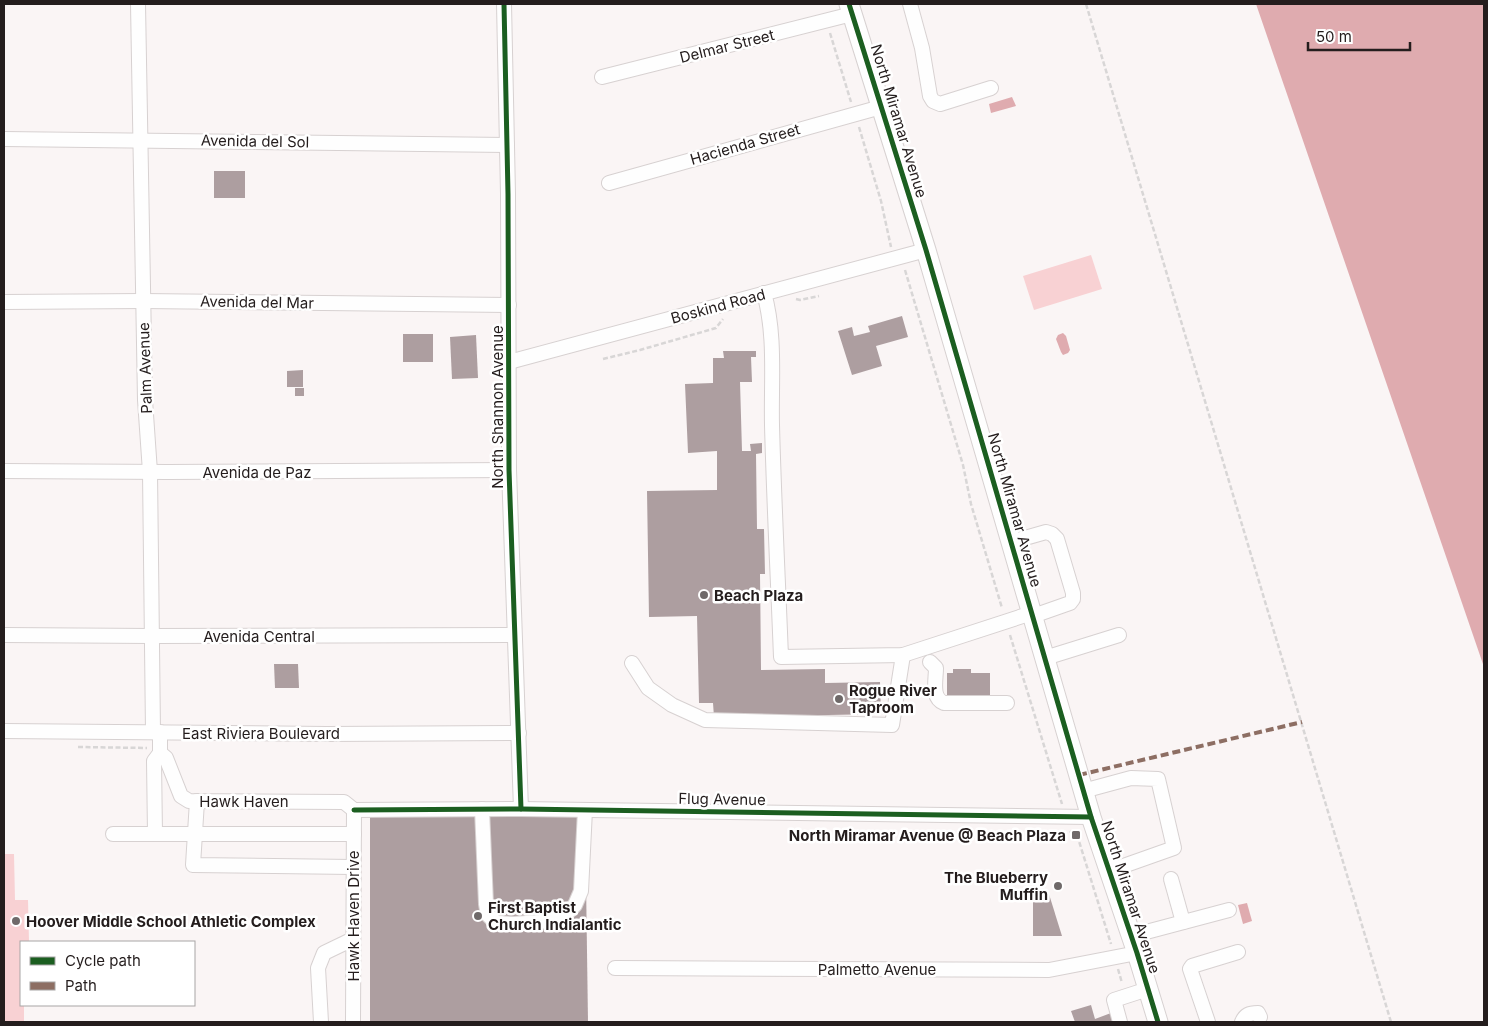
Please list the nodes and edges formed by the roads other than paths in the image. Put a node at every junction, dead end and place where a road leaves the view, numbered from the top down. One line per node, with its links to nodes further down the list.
1 (138, 4): 9 (street, Palm Avenue)
2 (504, 4): 10 (street, North Shannon Avenue)
3 (910, 4): 6 (street)
4 (850, 9): 5 (street, Delmar Street); 7 (main road, North Miramar Avenue)
5 (602, 77)
6 (991, 88)
7 (881, 106): 11 (street, Hacienda Street); 12 (main road, North Miramar Avenue)
8 (4, 139): 9 (street, Avenida del Sol)
9 (140, 140): 10 (street, Avenida del Sol); 14 (street, Palm Avenue)
10 (507, 145): 16 (street, North Shannon Avenue)
11 (609, 183)
12 (926, 250): 13 (street, Boskind Road); 21 (main road, North Miramar Avenue)
13 (764, 293): 17 (street, Boskind Road); 27 (street)
14 (143, 300): 15 (street, Avenida del Mar); 16 (street, Avenida del Mar); 20 (street, Palm Avenue)
15 (4, 302)
16 (509, 305): 17 (street, North Shannon Avenue)
17 (509, 362): 18 (street, North Shannon Avenue)
18 (509, 470): 20 (street, Avenida de Paz); 23 (street, North Shannon Avenue)
19 (4, 471): 20 (street, Avenida de Paz)
20 (150, 472): 26 (street, Palm Avenue)
21 (1011, 542): 22 (main road, North Miramar Avenue); 22 (street)
22 (1032, 615): 27 (street); 28 (main road, North Miramar Avenue)
23 (514, 635): 26 (street, Avenida Central); 34 (street, North Shannon Avenue)
24 (1119, 635): 28 (street)
25 (4, 636): 26 (street, Avenida Central)
26 (151, 636): 33 (street, Palm Avenue)
27 (903, 655): 30 (street)
28 (1045, 658): 36 (main road, North Miramar Avenue)
29 (930, 662): 31 (street)
30 (632, 663)
31 (1007, 703)
32 (4, 731): 33 (street, East Riviera Boulevard)
33 (157, 732): 34 (street, East Riviera Boulevard); 35 (street)
34 (519, 733): 39 (street, North Shannon Avenue)
35 (160, 753): 37 (street, Hawk Haven); 45 (street)
36 (1083, 791): 42 (main road, North Miramar Avenue); 48 (street)
37 (197, 801): 40 (street, Hawk Haven); 43 (street)
38 (482, 809): 39 (street, Flug Avenue); 40 (street, Flug Avenue); 41 (street)
39 (521, 809): 41 (street, Flug Avenue)
40 (354, 810): 46 (street, Hawk Haven Drive)
41 (585, 810): 42 (street, Flug Avenue)
42 (1091, 817): 48 (main road, North Miramar Avenue)
43 (195, 833): 45 (street); 46 (street); 47 (street)
44 (113, 834): 45 (street)
45 (155, 834)
46 (354, 834): 47 (street, Hawk Haven Drive)
47 (353, 867): 52 (street, Hawk Haven Drive)
48 (1109, 871): 53 (main road, North Miramar Avenue)
49 (1171, 878): 51 (street)
50 (1229, 910): 51 (street, Palmetto Avenue)
51 (1182, 922): 53 (street, Palmetto Avenue)
52 (353, 939): 58 (street); 59 (street, Hawk Haven Drive)
53 (1134, 944): 55 (street, Palmetto Avenue); 56 (main road, North Miramar Avenue)
54 (1238, 952): 62 (street)
55 (615, 968)
56 (1148, 989): 60 (street); 61 (main road, North Miramar Avenue)
57 (1260, 1017): 63 (street)
58 (321, 1022)
59 (353, 1022)
60 (1120, 1022)
61 (1158, 1022)
62 (1208, 1022)
63 (1242, 1022)

